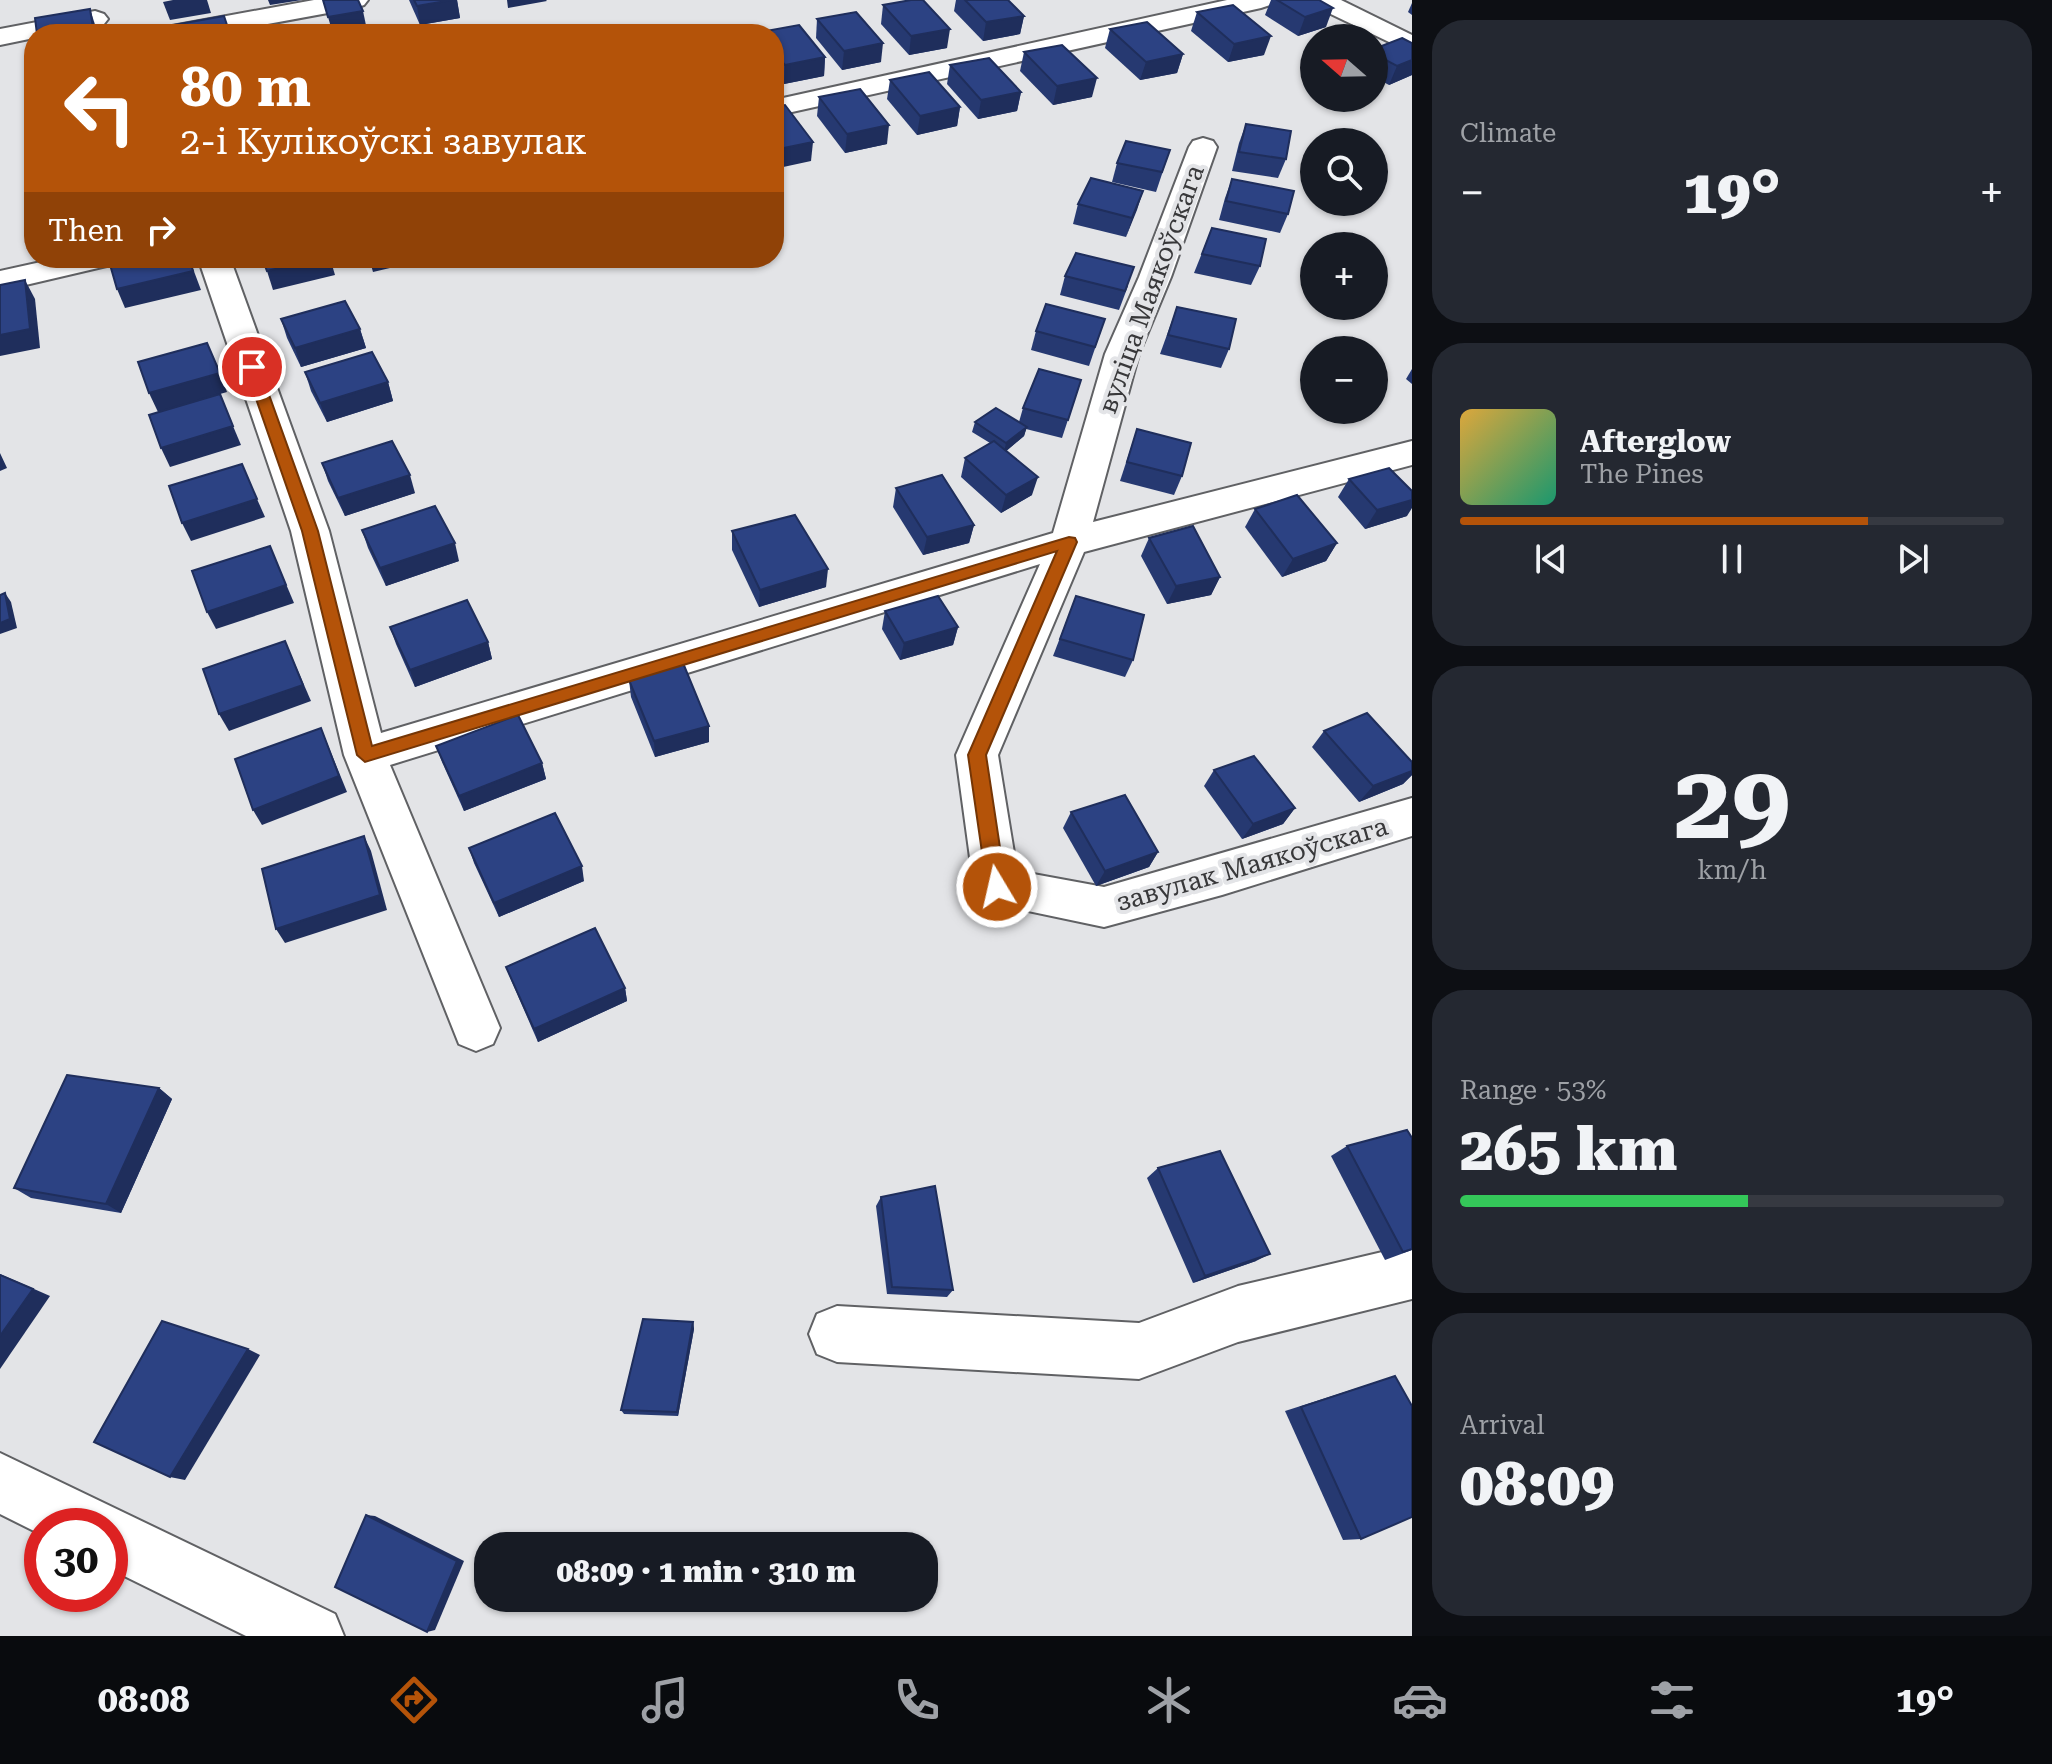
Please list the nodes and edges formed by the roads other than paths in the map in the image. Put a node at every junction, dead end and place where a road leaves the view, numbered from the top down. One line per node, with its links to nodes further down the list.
1 (355, 0): 6 (street)
2 (1261, 0): 10 (street)
3 (1321, 0): 9 (street)
4 (98, 18): 5 (street)
5 (67, 24)
6 (226, 24)
7 (24, 32): 8 (street)
8 (0, 37)
9 (1412, 45)
10 (784, 106)
11 (1203, 147): 16 (street, вуліца Маякоўскага)
12 (57, 268): 14 (street)
13 (218, 268): 17 (street)
14 (0, 281)
15 (1412, 453): 16 (street)
16 (1069, 542): 17 (street); 19 (street, вуліца Маякоўскага)
17 (365, 755): 20 (street)
18 (1412, 817): 19 (street, завулак Маякоўскага)
19 (997, 887)
20 (476, 1028)
21 (1412, 1272): 22 (street)
22 (837, 1334)
23 (0, 1483): 24 (street)
24 (51, 1508)
25 (128, 1546): 26 (street)
26 (313, 1636)

